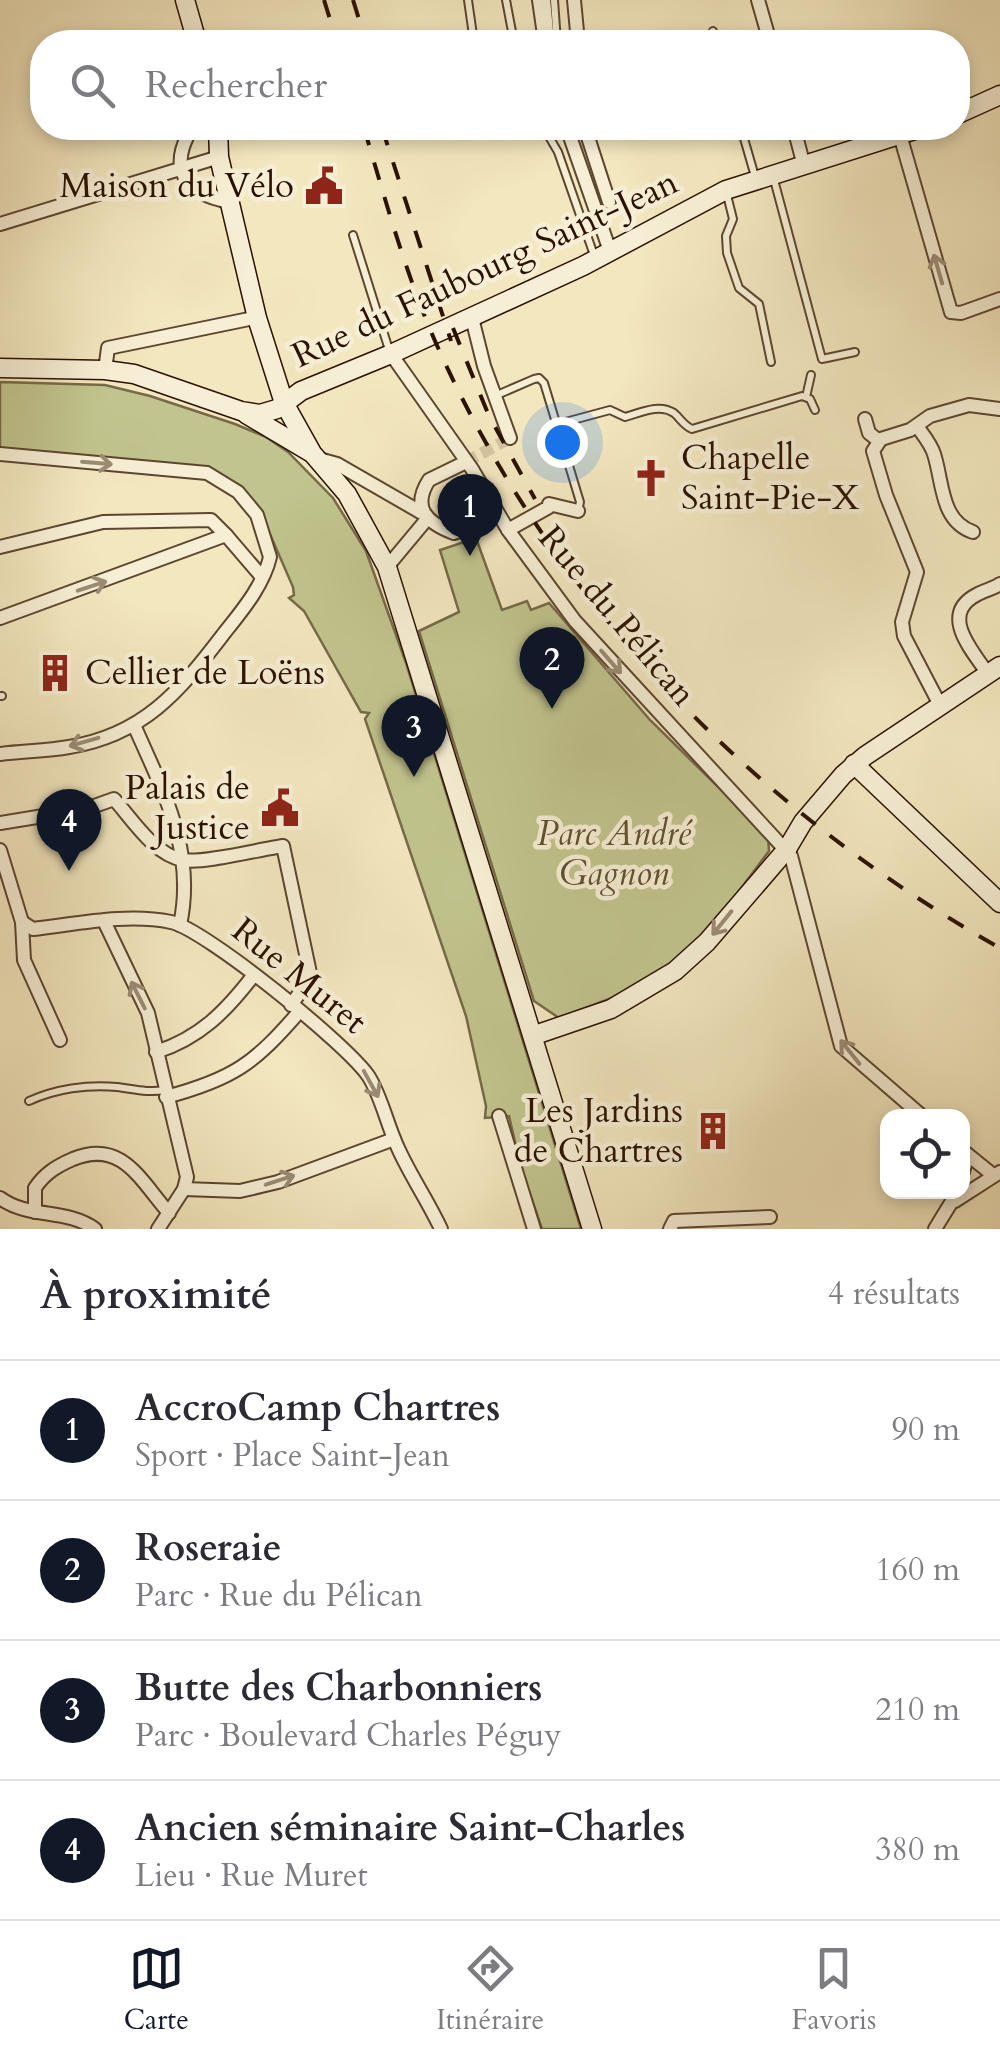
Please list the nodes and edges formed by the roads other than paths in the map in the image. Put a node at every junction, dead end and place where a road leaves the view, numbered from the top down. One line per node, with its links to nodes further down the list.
1 (185, 0): 9 (main road)
2 (468, 0): 10 (lane)
3 (506, 0): 11 (lane)
4 (536, 0): 12 (lane)
5 (544, 0): 13 (street)
6 (554, 0): 14 (lane)
7 (574, 0): 15 (street)
8 (758, 0): 16 (street)
9 (194, 30)
10 (472, 30)
11 (512, 30)
12 (542, 30)
13 (545, 30)
14 (556, 30)
15 (577, 30)
16 (767, 30)
17 (1000, 95): 18 (main road)
18 (970, 109)
19 (187, 140): 30 (street)
20 (218, 140): 28 (main road)
21 (551, 140): 37 (lane)
22 (570, 140): 37 (street)
23 (589, 140): 34 (street)
24 (747, 140): 31 (lane)
25 (797, 140): 29 (street)
26 (885, 140): 29 (main road, Rue du Faubourg Saint-Jean)
27 (901, 140): 38 (street, one-way to 27)
28 (219, 157): 30 (street); 33 (main road)
29 (804, 166): 31 (main road, Rue du Faubourg Saint-Jean)
30 (180, 170): 33 (street); 35 (street)
31 (764, 178): 32 (main road, Rue du Faubourg Saint-Jean); 41 (lane)
32 (726, 190): 37 (main road, Rue du Faubourg Saint-Jean); 43 (lane)
33 (230, 202): 49 (main road)
34 (609, 202)
35 (0, 224)
36 (353, 235): 42 (lane)
37 (602, 255): 39 (main road, Rue du Faubourg Saint-Jean)
38 (1000, 298)
39 (472, 318): 42 (main road, Rue du Faubourg Saint-Jean); 47 (street)
40 (249, 320): 45 (street)
41 (855, 352)
42 (391, 354): 49 (main road, Rue du Faubourg Saint-Jean); 60 (street, Rue du Pélican)
43 (771, 362)
44 (0, 368): 45 (main road)
45 (105, 370): 52 (main road)
46 (812, 375): 48 (lane)
47 (496, 396): 54 (lane); 56 (street)
48 (806, 397): 51 (lane); 54 (lane)
49 (284, 403): 52 (main road, Rue du Faubourg Saint-Jean); 59 (main road)
50 (1000, 409): 55 (street)
51 (815, 410)
52 (241, 411): 59 (main road)
53 (865, 419): 57 (street)
54 (558, 424): 61 (lane)
55 (917, 426): 57 (street); 65 (street)
56 (510, 438)
57 (877, 442): 73 (street)
58 (0, 454): 69 (street, one-way to 69)
59 (316, 456): 62 (street); 68 (main road)
60 (466, 462): 62 (street); 63 (street, Rue du Pélican)
61 (578, 511): 64 (street)
62 (424, 516): 63 (street); 68 (street)
63 (498, 516): 64 (street, Rue du Pélican)
64 (508, 530): 78 (street, Rue du Pélican, one-way to 78)
65 (972, 532)
66 (226, 535): 67 (street); 69 (street); 71 (street, one-way to 66)
67 (0, 547)
68 (387, 567): 87 (main road)
69 (262, 577): 74 (street)
70 (1000, 584): 72 (street)
71 (0, 618)
72 (994, 670): 73 (main road)
73 (940, 705): 76 (main road)
74 (134, 725): 75 (street, one-way to 75); 80 (street)
75 (0, 754)
76 (854, 764): 78 (main road); 81 (main road)
77 (0, 823): 80 (street)
78 (786, 849): 87 (main road, one-way to 87); 92 (street, one-way to 78)
79 (0, 850): 82 (street)
80 (184, 861): 84 (street); 86 (street)
81 (1000, 903)
82 (22, 922): 83 (street, Rue Muret); 88 (street)
83 (104, 922): 84 (street, Rue Muret); 89 (street, one-way to 83)
84 (180, 925): 85 (street, Rue Muret)
85 (254, 976): 86 (street, Rue Muret); 89 (street)
86 (296, 1008): 90 (street); 94 (street, Rue Muret, one-way to 94)
87 (535, 1035): 108 (main road)
88 (60, 1040)
89 (156, 1052): 90 (street)
90 (166, 1093): 91 (lane); 98 (street)
91 (29, 1101)
92 (914, 1109)
93 (499, 1116): 107 (street)
94 (394, 1138): 98 (street, one-way to 94); 106 (street, Rue Muret)
95 (970, 1155): 96 (street)
96 (997, 1174): 97 (street)
97 (970, 1188)
98 (184, 1189): 102 (street)
99 (0, 1198): 101 (street)
100 (954, 1199): 110 (street)
101 (35, 1212): 102 (street); 104 (street)
102 (168, 1213): 105 (street)
103 (770, 1217): 109 (street)
104 (95, 1229)
105 (158, 1229)
106 (440, 1229)
107 (534, 1229)
108 (592, 1229)
109 (670, 1229)
110 (935, 1229)

